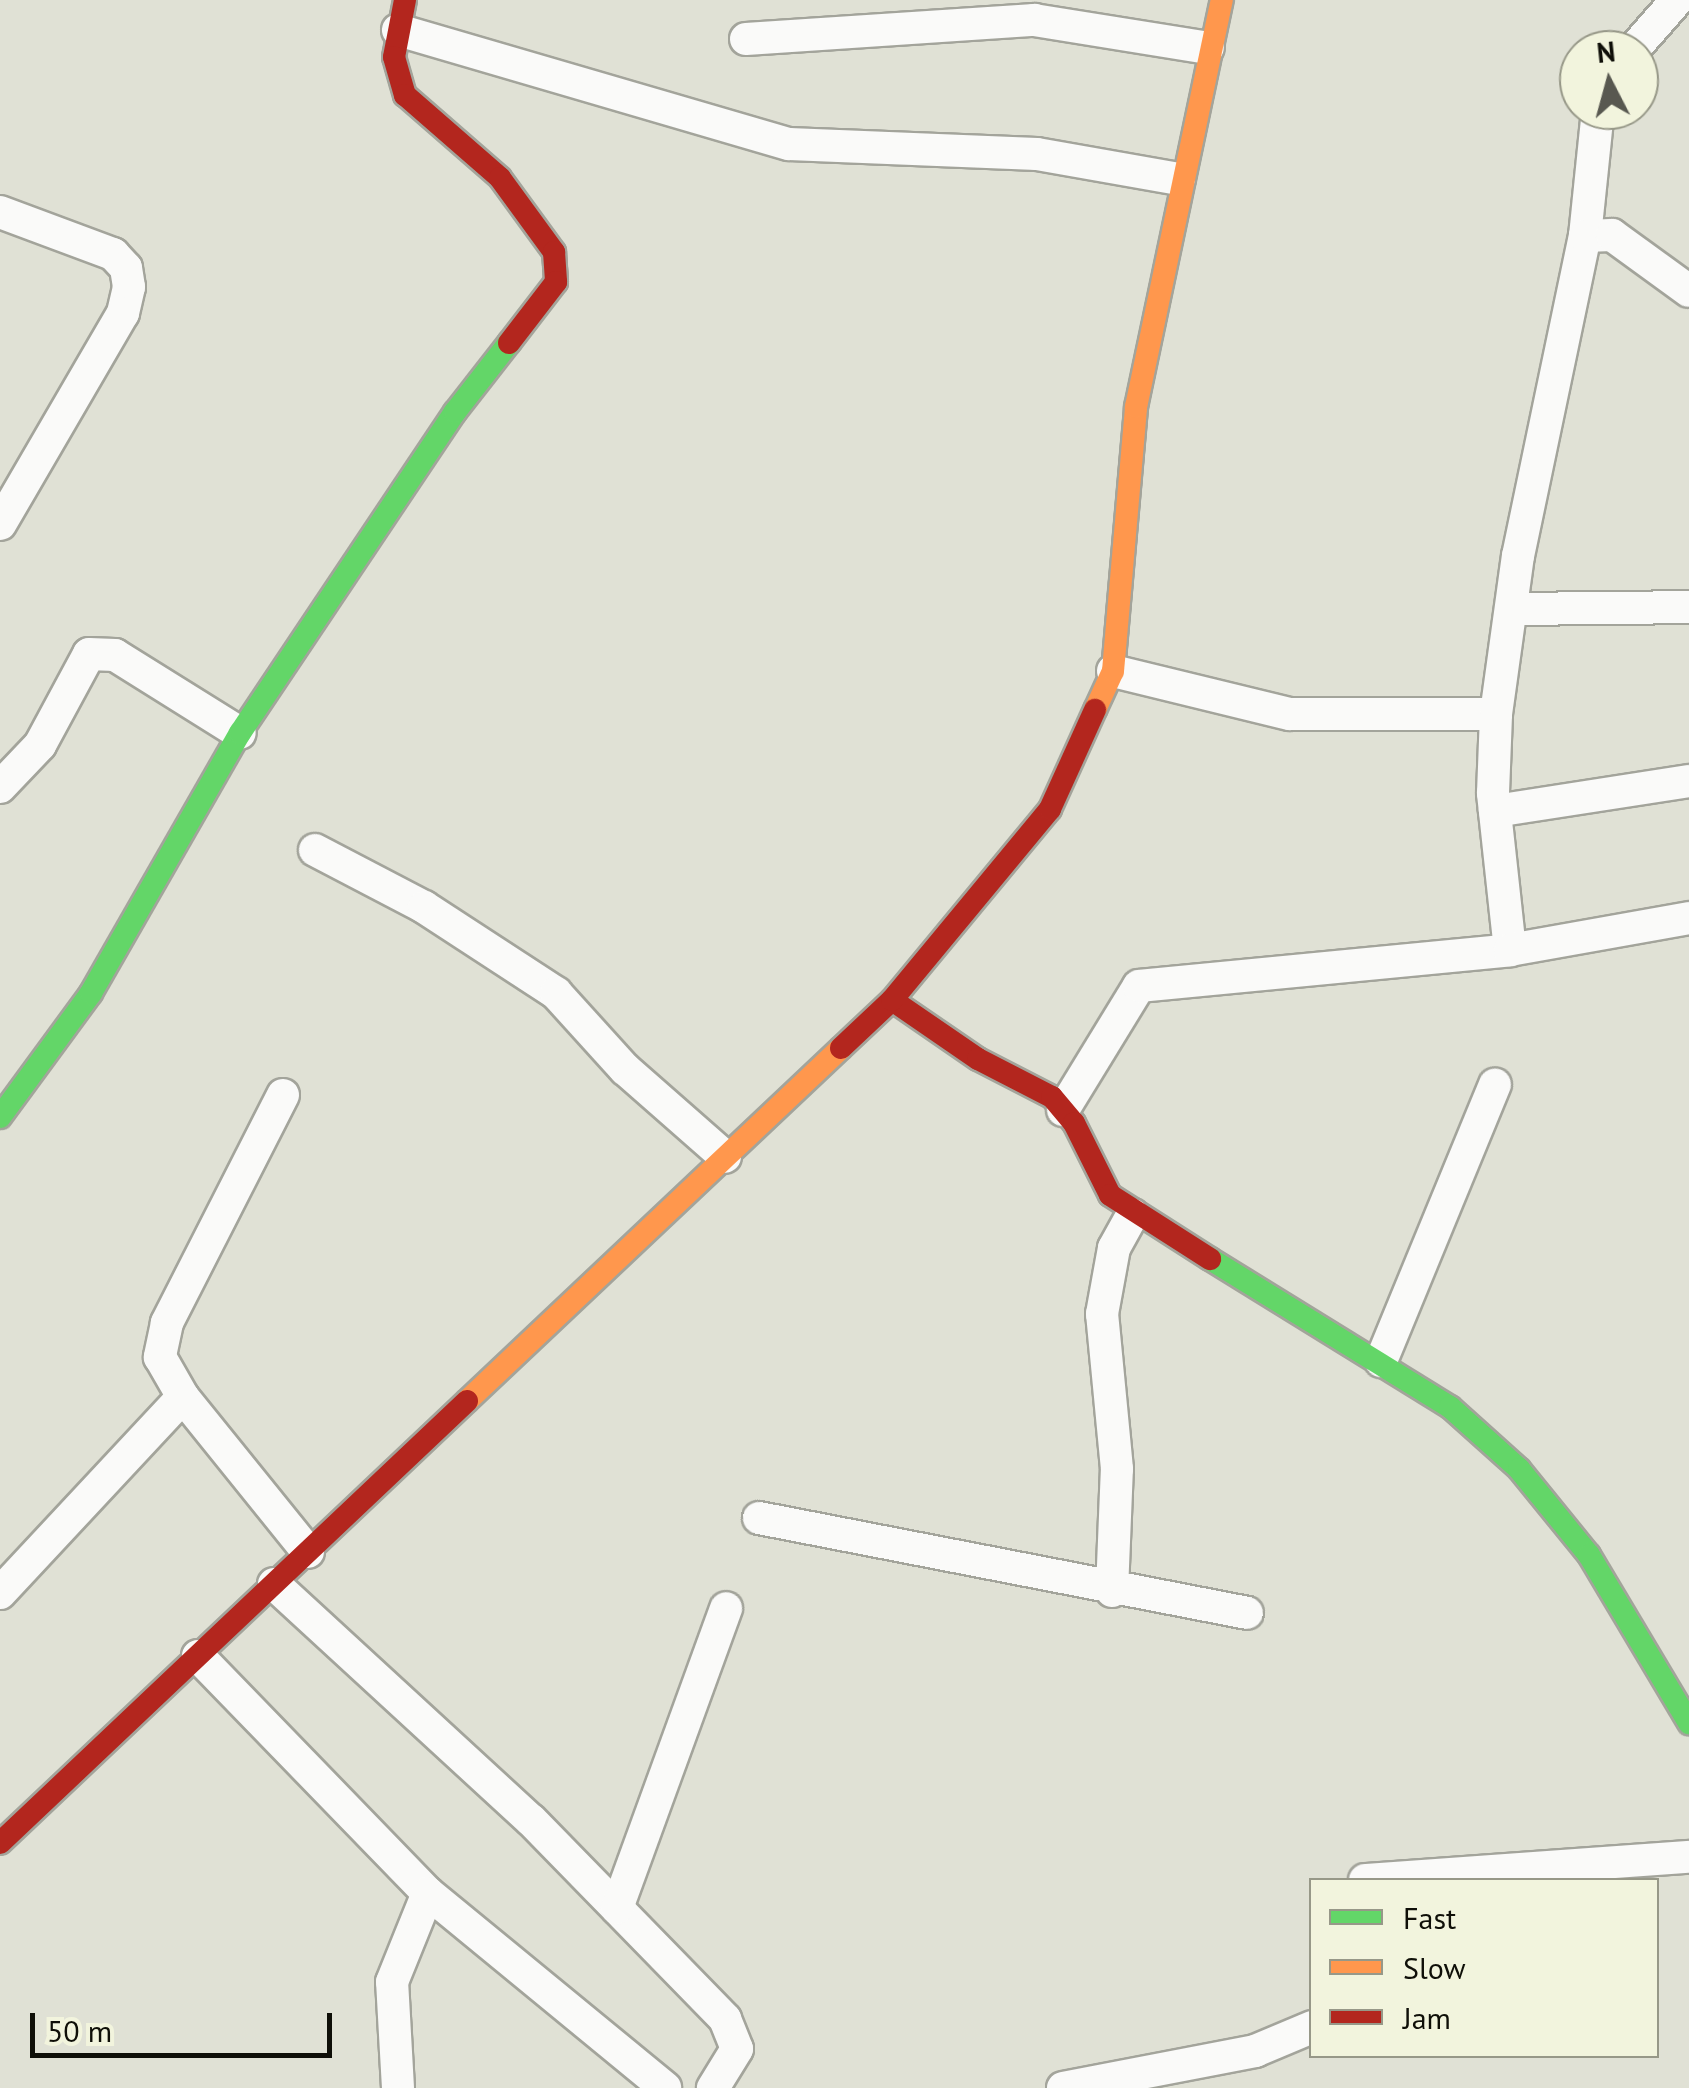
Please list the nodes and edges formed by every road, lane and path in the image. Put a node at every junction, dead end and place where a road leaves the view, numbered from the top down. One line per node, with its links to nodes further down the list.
1 (1222, 0): 6 (street)
2 (1677, 0): 4 (street)
3 (402, 15): 8 (street); 17 (street)
4 (1651, 30)
5 (746, 39): 6 (street)
6 (1208, 48): 8 (street)
7 (1596, 130): 10 (street)
8 (1179, 179): 15 (street)
9 (0, 212): 12 (street)
10 (1585, 236): 11 (street); 14 (street)
11 (1689, 291)
12 (0, 524)
13 (1689, 607): 14 (street)
14 (1510, 609): 16 (street)
15 (1112, 671): 16 (street); 24 (street)
16 (1496, 714): 20 (street)
17 (240, 733): 19 (street); 28 (street)
18 (1689, 782): 20 (street)
19 (0, 786)
20 (1495, 811): 23 (street)
21 (315, 850): 29 (street)
22 (1689, 918): 23 (street)
23 (1510, 950): 27 (street)
24 (892, 1000): 27 (street); 29 (street)
25 (1494, 1086): 31 (street)
26 (284, 1094): 32 (street)
27 (1063, 1110): 30 (street)
28 (0, 1117)
29 (725, 1158): 34 (street)
30 (1132, 1214): 31 (street); 36 (street)
31 (1382, 1361): 41 (street)
32 (183, 1397): 34 (street); 37 (street)
33 (760, 1518): 36 (street)
34 (308, 1552): 35 (street)
35 (274, 1584): 40 (street); 46 (street)
36 (1112, 1591): 39 (street)
37 (0, 1593)
38 (726, 1608): 46 (street)
39 (1247, 1613)
40 (198, 1656): 42 (street); 45 (street)
41 (1689, 1723)
42 (0, 1843)
43 (1689, 1857): 44 (street)
44 (1393, 1878)
45 (428, 1893): 48 (street); 49 (street)
46 (617, 1908): 50 (street)
47 (1309, 2028): 51 (street)
48 (398, 2088)
49 (665, 2088)
50 (713, 2088)
51 (1063, 2088)

